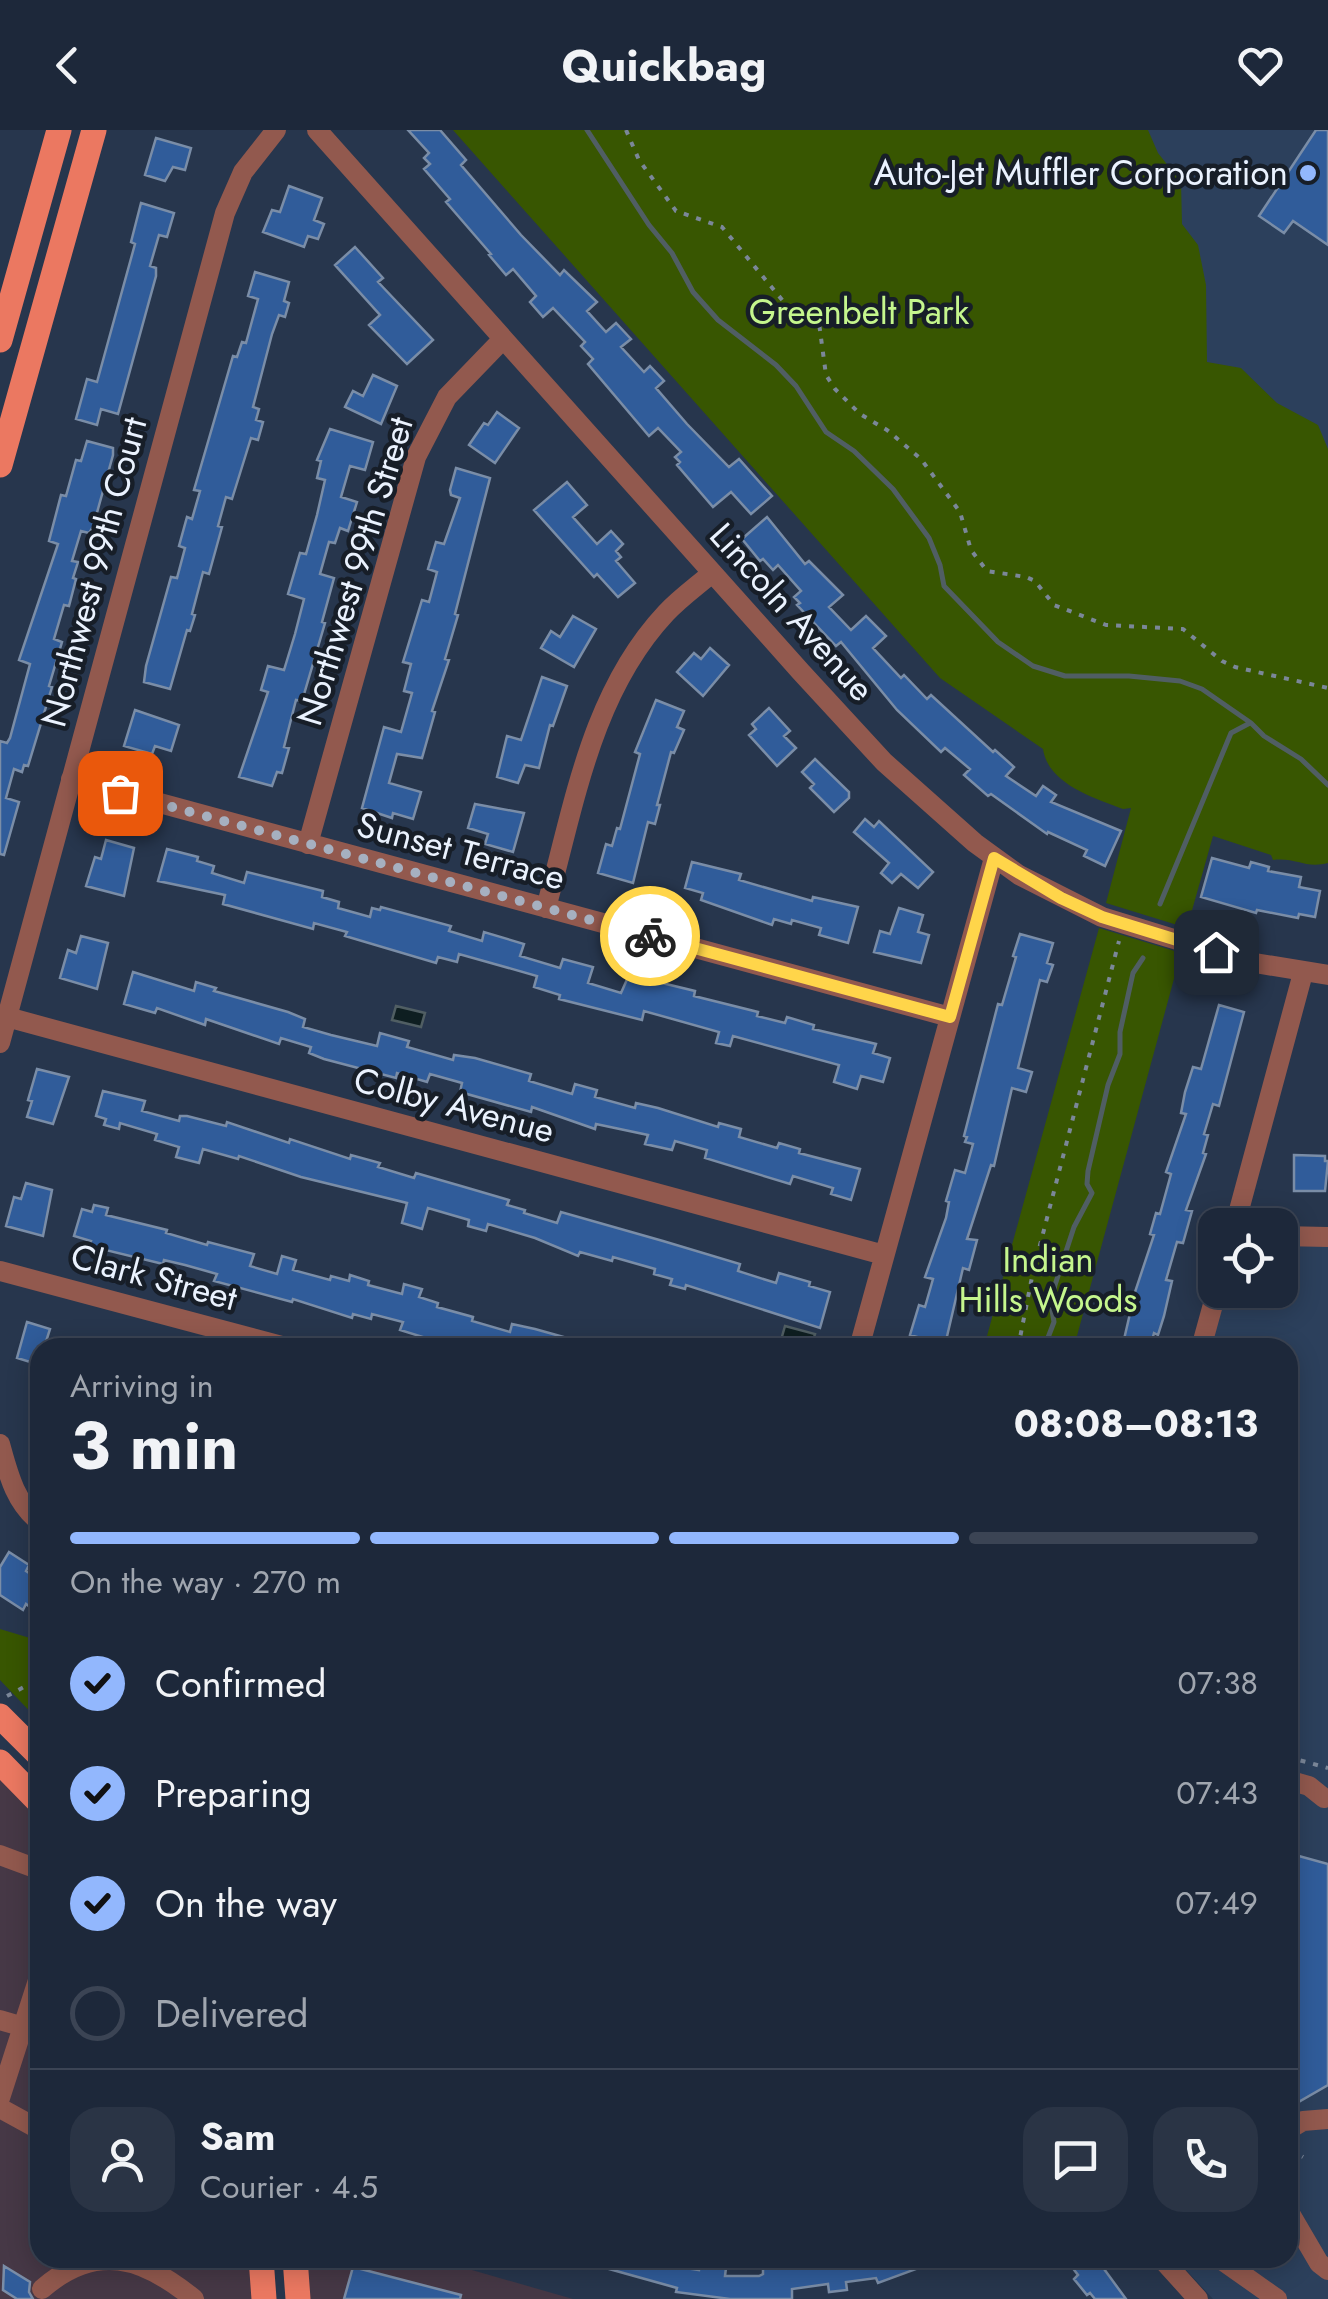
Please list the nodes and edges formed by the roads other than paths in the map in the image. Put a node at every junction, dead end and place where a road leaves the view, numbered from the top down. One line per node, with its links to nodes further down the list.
1 (59, 130): 6 (main road)
2 (94, 130): 7 (main road)
3 (276, 130): 9 (street, Northwest 99th Court)
4 (317, 130): 5 (street, Lincoln Avenue)
5 (504, 339): 8 (street, Lincoln Avenue); 10 (street, Northwest 99th Street)
6 (0, 340)
7 (0, 465)
8 (712, 573): 11 (street, Lincoln Avenue); 12 (street)
9 (71, 780): 10 (street, Sunset Terrace); 15 (street, Northwest 99th Court)
10 (308, 844): 12 (street, Sunset Terrace)
11 (994, 858): 13 (street, Lincoln Avenue); 16 (street)
12 (546, 908): 16 (street, Sunset Terrace)
13 (1303, 973): 14 (street, Lincoln Avenue); 18 (street)
14 (1328, 975)
15 (7, 1017): 17 (street, Northwest 99th Court); 21 (street, Colby Avenue)
16 (950, 1017): 21 (street)
17 (0, 1044)
18 (1239, 1208)
19 (1298, 1236): 20 (street)
20 (1328, 1237)
21 (884, 1255): 25 (street)
22 (0, 1271): 24 (street, Clark Street)
23 (1212, 1308): 26 (street)
24 (252, 1338)
25 (862, 1338)
26 (1204, 1338)
27 (0, 1444): 28 (street)
28 (30, 1514)
29 (3, 1706): 30 (main road)
30 (30, 1742)
31 (0, 1762): 33 (main road)
32 (1298, 1783): 34 (street)
33 (30, 1793)
34 (1324, 1798)
35 (0, 1855): 36 (street)
36 (30, 1866)
37 (30, 2007): 39 (street)
38 (0, 2020): 39 (street)
39 (24, 2027): 40 (street)
40 (0, 2098)
41 (0, 2108): 43 (street)
42 (1328, 2119): 44 (street)
43 (30, 2124)
44 (1298, 2124)
45 (1298, 2227): 52 (street)
46 (68, 2268): 53 (street)
47 (145, 2268): 54 (street)
48 (262, 2268): 55 (main road)
49 (296, 2268): 56 (main road)
50 (1170, 2268): 57 (street)
51 (1233, 2268): 58 (street)
52 (1328, 2270)
53 (42, 2289)
54 (194, 2299)
55 (264, 2299)
56 (298, 2299)
57 (1198, 2299)
58 (1278, 2299)

